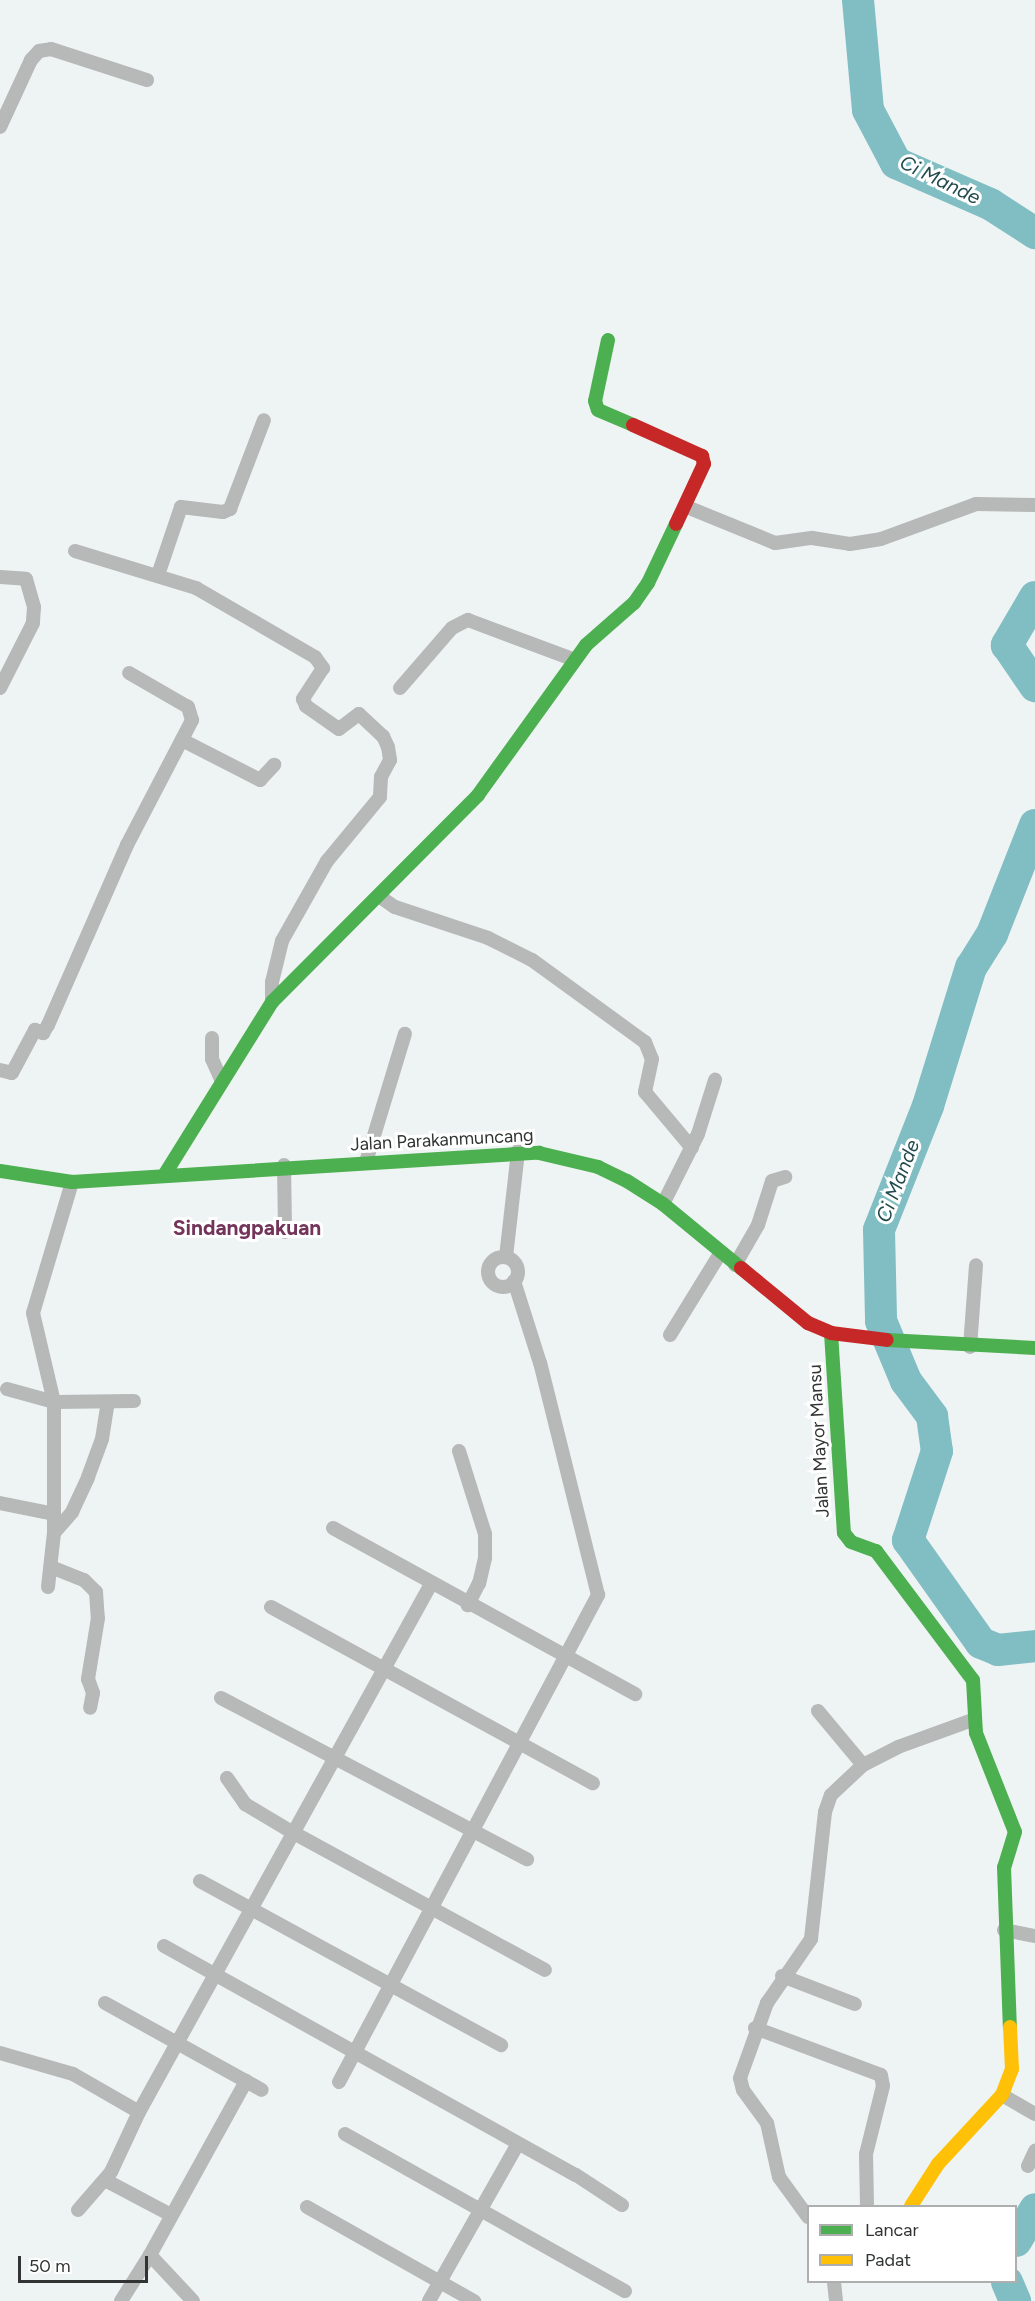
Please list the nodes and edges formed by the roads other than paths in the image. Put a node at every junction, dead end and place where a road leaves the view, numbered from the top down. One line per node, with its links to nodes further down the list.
1 (147, 80): 2 (street)
2 (0, 127)
3 (608, 339): 6 (street)
4 (264, 420): 8 (street)
5 (1035, 505): 6 (street)
6 (687, 507): 10 (street)
7 (75, 551): 8 (street)
8 (158, 575): 17 (street)
9 (0, 577): 12 (street)
10 (576, 660): 13 (street); 16 (street)
11 (129, 673): 14 (street)
12 (0, 688)
13 (400, 688)
14 (182, 740): 15 (street); 20 (street)
15 (274, 765)
16 (379, 896): 17 (street); 23 (street)
17 (272, 1002): 21 (street)
18 (405, 1034): 25 (street)
19 (212, 1038): 21 (street)
20 (0, 1070)
21 (221, 1079): 28 (street)
22 (714, 1080): 23 (street)
23 (692, 1148): 31 (street)
24 (518, 1151): 25 (street, Jalan Parakanmuncang); 31 (street, Jalan Parakanmuncang); 34 (street)
25 (366, 1162): 26 (street, Jalan Parakanmuncang)
26 (284, 1166): 28 (street, Jalan Parakanmuncang); 32 (street)
27 (0, 1171): 30 (street, Jalan Parakanmuncang)
28 (165, 1174): 30 (street, Jalan Parakanmuncang)
29 (785, 1178): 35 (street)
30 (72, 1182): 44 (street)
31 (663, 1204): 33 (street, Jalan Parakanmuncang)
32 (285, 1232)
33 (721, 1252): 35 (street, Jalan Parakanmuncang); 39 (street)
34 (506, 1257): 37 (street); 37 (street)
35 (735, 1264): 38 (street, Jalan Parakanmuncang)
36 (976, 1265): 40 (street)
37 (514, 1281): 56 (street)
38 (831, 1333): 40 (street, Jalan Parakanmuncang); 62 (street, Jalan Mayor Mansu)
39 (670, 1335)
40 (970, 1347): 41 (street, Jalan Parakanmuncang)
41 (1035, 1348)
42 (7, 1389): 44 (street)
43 (134, 1401): 45 (street)
44 (54, 1402): 45 (street); 48 (street)
45 (108, 1403): 50 (street)
46 (459, 1451): 54 (street)
47 (0, 1503): 48 (street)
48 (54, 1514): 50 (street)
49 (333, 1528): 52 (street)
50 (54, 1533): 51 (street)
51 (51, 1567): 53 (street); 60 (street)
52 (431, 1584): 54 (street); 57 (street)
53 (48, 1587)
54 (468, 1605): 56 (street)
55 (271, 1607): 57 (street)
56 (567, 1660): 58 (street); 63 (street)
57 (382, 1670): 63 (street); 64 (street)
58 (635, 1694)
59 (221, 1698): 64 (street)
60 (90, 1708)
61 (818, 1711): 65 (street)
62 (975, 1719): 65 (street); 74 (street)
63 (520, 1744): 67 (street); 68 (street)
64 (334, 1757): 68 (street); 69 (street)
65 (863, 1765): 79 (street)
66 (228, 1779): 69 (street)
67 (593, 1783)
68 (474, 1829): 70 (street); 73 (street)
69 (291, 1832): 72 (street); 73 (street)
70 (527, 1859)
71 (200, 1881): 72 (street)
72 (251, 1908): 78 (street); 80 (street)
73 (431, 1909): 77 (street); 80 (street)
74 (1004, 1930): 75 (street); 91 (street)
75 (1035, 1936)
76 (164, 1946): 78 (street)
77 (545, 1970)
78 (214, 1976): 84 (street); 87 (street)
79 (782, 1976): 82 (street); 83 (street)
80 (391, 1984): 85 (street); 87 (street)
81 (105, 2003): 84 (street)
82 (855, 2004)
83 (755, 2028): 100 (street); 106 (street)
84 (177, 2043): 88 (street); 92 (street)
85 (501, 2045)
86 (0, 2052): 92 (street)
87 (355, 2053): 89 (street); 95 (street)
88 (246, 2081): 90 (street); 105 (street)
89 (339, 2082)
90 (262, 2090)
91 (1002, 2095): 93 (street); 101 (street)
92 (139, 2112): 98 (street)
93 (1035, 2114)
94 (345, 2134): 104 (street)
95 (518, 2144): 99 (street); 104 (street)
96 (1035, 2151): 97 (street)
97 (1028, 2166)
98 (105, 2180): 103 (street); 105 (street)
99 (622, 2205)
100 (867, 2205)
101 (912, 2205)
102 (308, 2207): 108 (street)
103 (78, 2210)
104 (479, 2210): 108 (street); 110 (street)
105 (171, 2215): 107 (street)
106 (807, 2216)
107 (150, 2255): 111 (street); 112 (street)
108 (441, 2281): 113 (street); 114 (street)
109 (834, 2283): 115 (street)
110 (625, 2291)
111 (121, 2301)
112 (193, 2301)
113 (429, 2301)
114 (474, 2301)
115 (836, 2301)

